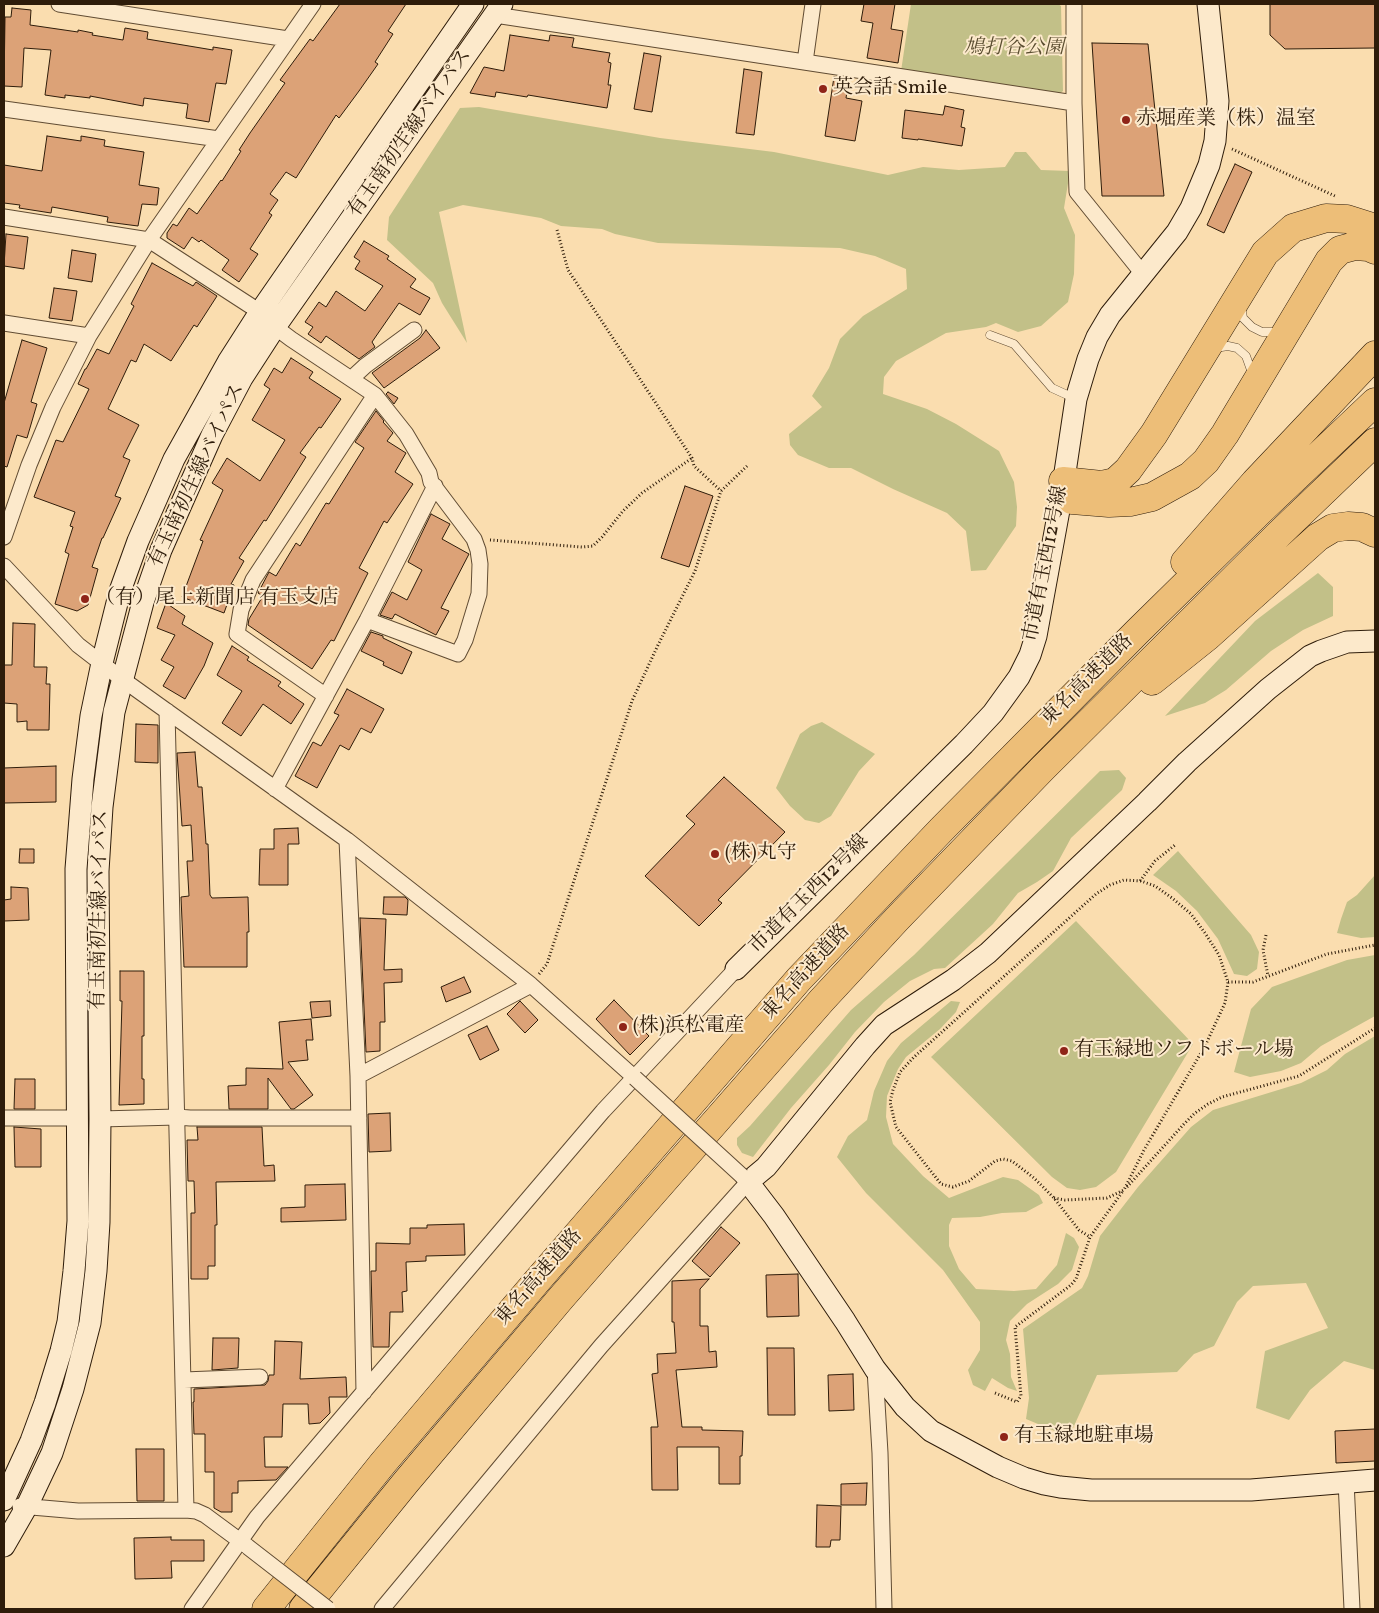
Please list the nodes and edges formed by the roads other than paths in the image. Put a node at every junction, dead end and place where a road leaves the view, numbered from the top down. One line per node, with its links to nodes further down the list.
1 (59, 4): 8 (street)
2 (312, 4): 9 (street)
3 (473, 4): 20 (street, 有玉南初生線バイパス)
4 (813, 4): 10 (street)
5 (1074, 4): 11 (street)
6 (1208, 4): 18 (street, 市道有玉西12号線)
7 (498, 9): 10 (street); 23 (street, 有玉南初生線バイパス)
8 (145, 10): 9 (street)
9 (288, 39): 13 (street)
10 (805, 62): 11 (street)
11 (1074, 103): 18 (street)
12 (4, 109): 13 (street)
13 (219, 139): 16 (street)
14 (4, 217): 16 (street)
15 (1375, 228): 19 (highway)
16 (150, 240): 20 (street); 26 (street)
17 (1375, 250): 22 (highway)
18 (1143, 274): 32 (street, 市道有玉西12号線)
19 (1243, 287): 22 (lane); 27 (highway)
20 (260, 312): 42 (street, 有玉南初生線バイパス)
21 (4, 323): 26 (street)
22 (1291, 325): 30 (highway)
23 (275, 327): 29 (street); 43 (street, 有玉南初生線バイパス)
24 (414, 330): 29 (street)
25 (990, 335): 32 (lane)
26 (89, 336): 38 (street)
27 (1202, 355): 30 (lane); 36 (highway)
28 (1375, 355): 46 (highway)
29 (352, 378): 31 (street)
30 (1249, 391): 36 (highway)
31 (375, 395): 35 (street); 44 (street)
32 (1076, 398): 36 (street, 市道有玉西12号線)
33 (1375, 402): 46 (highway, 東名高速道路)
34 (1375, 442): 47 (highway, 東名高速道路)
35 (435, 486): 40 (street); 40 (street)
36 (1062, 490): 50 (street, 市道有玉西12号線)
37 (1375, 534): 47 (highway)
38 (4, 537)
39 (4, 566): 42 (street)
40 (367, 620): 44 (street)
41 (1375, 640): 59 (street)
42 (102, 663): 43 (street); 56 (street, 有玉南初生線バイパス)
43 (122, 678): 45 (street); 58 (street, 有玉南初生線バイパス)
44 (326, 696): 48 (street)
45 (167, 711): 48 (street); 54 (street)
46 (1022, 747): 72 (highway, 東名高速道路)
47 (1043, 768): 73 (highway, 東名高速道路)
48 (275, 789): 49 (street)
49 (347, 840): 51 (street); 52 (street)
50 (736, 969): 53 (street)
51 (531, 985): 52 (street); 53 (street)
52 (358, 1076): 57 (street)
53 (635, 1078): 59 (street, bridge); 63 (street)
54 (177, 1117): 57 (street); 58 (street); 62 (street)
55 (4, 1118): 56 (street)
56 (77, 1118): 66 (street, 有玉南初生線バイパス)
57 (359, 1118): 63 (street)
58 (100, 1119): 67 (street, 有玉南初生線バイパス)
59 (745, 1179): 60 (street); 75 (street)
60 (875, 1370): 65 (street); 76 (street)
61 (260, 1377): 62 (street)
62 (184, 1380): 68 (street)
63 (364, 1392): 69 (street)
64 (1375, 1480): 65 (street)
65 (1346, 1481): 77 (street)
66 (4, 1502): 67 (street)
67 (27, 1506): 68 (street); 70 (street, 有玉南初生線バイパス)
68 (186, 1510): 69 (street)
69 (244, 1544): 71 (street); 74 (street, bridge)
70 (4, 1546)
71 (192, 1609)
72 (266, 1609)
73 (303, 1609)
74 (328, 1609)
75 (382, 1609)
76 (884, 1609)
77 (1352, 1609)

